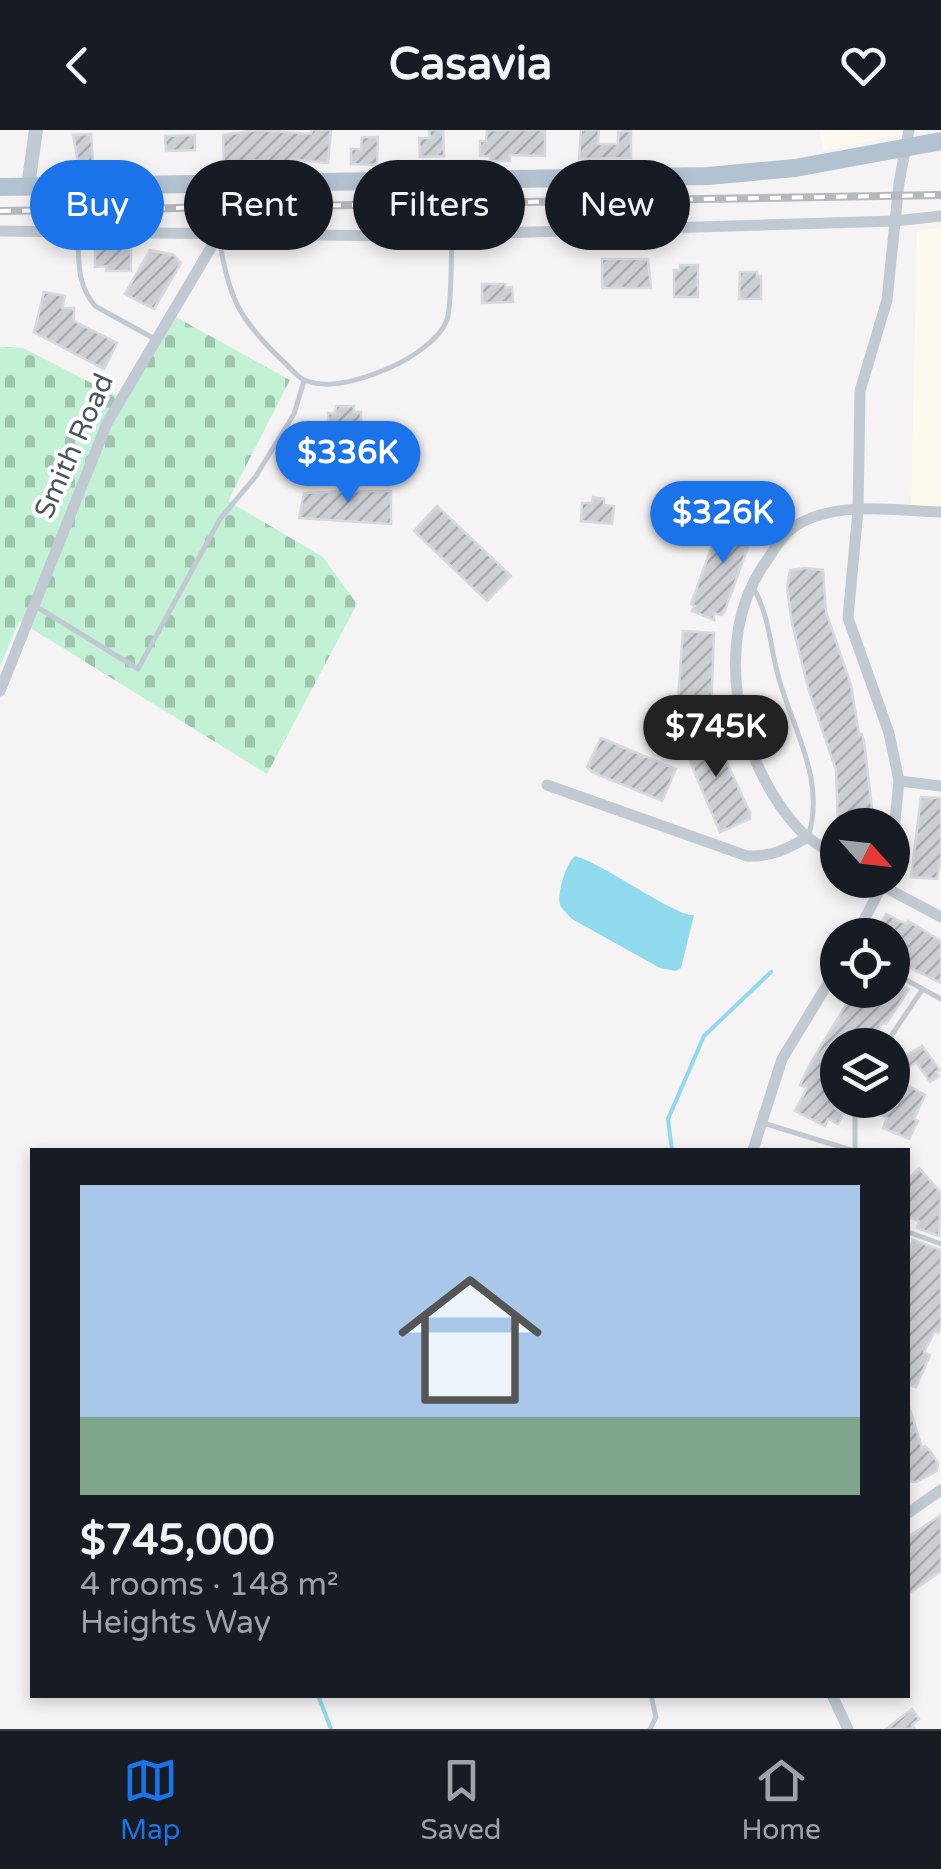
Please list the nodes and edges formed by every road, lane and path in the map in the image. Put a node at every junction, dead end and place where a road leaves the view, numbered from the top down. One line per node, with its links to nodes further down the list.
1 (36, 130): 4 (street)
2 (907, 139): 3 (main road); 4 (main road); 7 (street)
3 (941, 142)
4 (28, 186): 5 (main road)
5 (0, 188)
6 (941, 216): 7 (street)
7 (895, 221): 10 (street); 17 (street)
8 (0, 231): 9 (street)
9 (30, 231)
10 (525, 233)
11 (78, 250): 15 (lane)
12 (209, 250): 15 (street, Smith Road)
13 (222, 250): 16 (lane)
14 (451, 250): 16 (lane)
15 (154, 339): 20 (street, Smith Road)
16 (304, 381): 20 (lane)
17 (858, 510): 18 (street); 19 (street); 22 (street)
18 (941, 512)
19 (752, 587): 26 (lane); 26 (street)
20 (34, 605): 21 (street, Smith Road)
21 (0, 691)
22 (899, 781): 24 (street); 25 (street)
23 (547, 784): 26 (street)
24 (941, 786)
25 (896, 808)
26 (808, 837): 27 (street)
27 (820, 845)
28 (908, 898): 29 (street)
29 (941, 916)
30 (910, 983): 31 (lane)
31 (922, 990): 33 (lane); 34 (lane)
32 (820, 996): 36 (street)
33 (941, 998)
34 (897, 1028)
35 (855, 1118): 39 (lane)
36 (760, 1122): 37 (street); 38 (lane)
37 (754, 1148)
38 (846, 1148)
39 (853, 1148)
40 (910, 1233): 41 (lane)
41 (941, 1244)
42 (941, 1490): 43 (street)
43 (910, 1512)
44 (653, 1698): 46 (lane)
45 (833, 1698): 47 (street)
46 (650, 1729)
47 (848, 1729)

